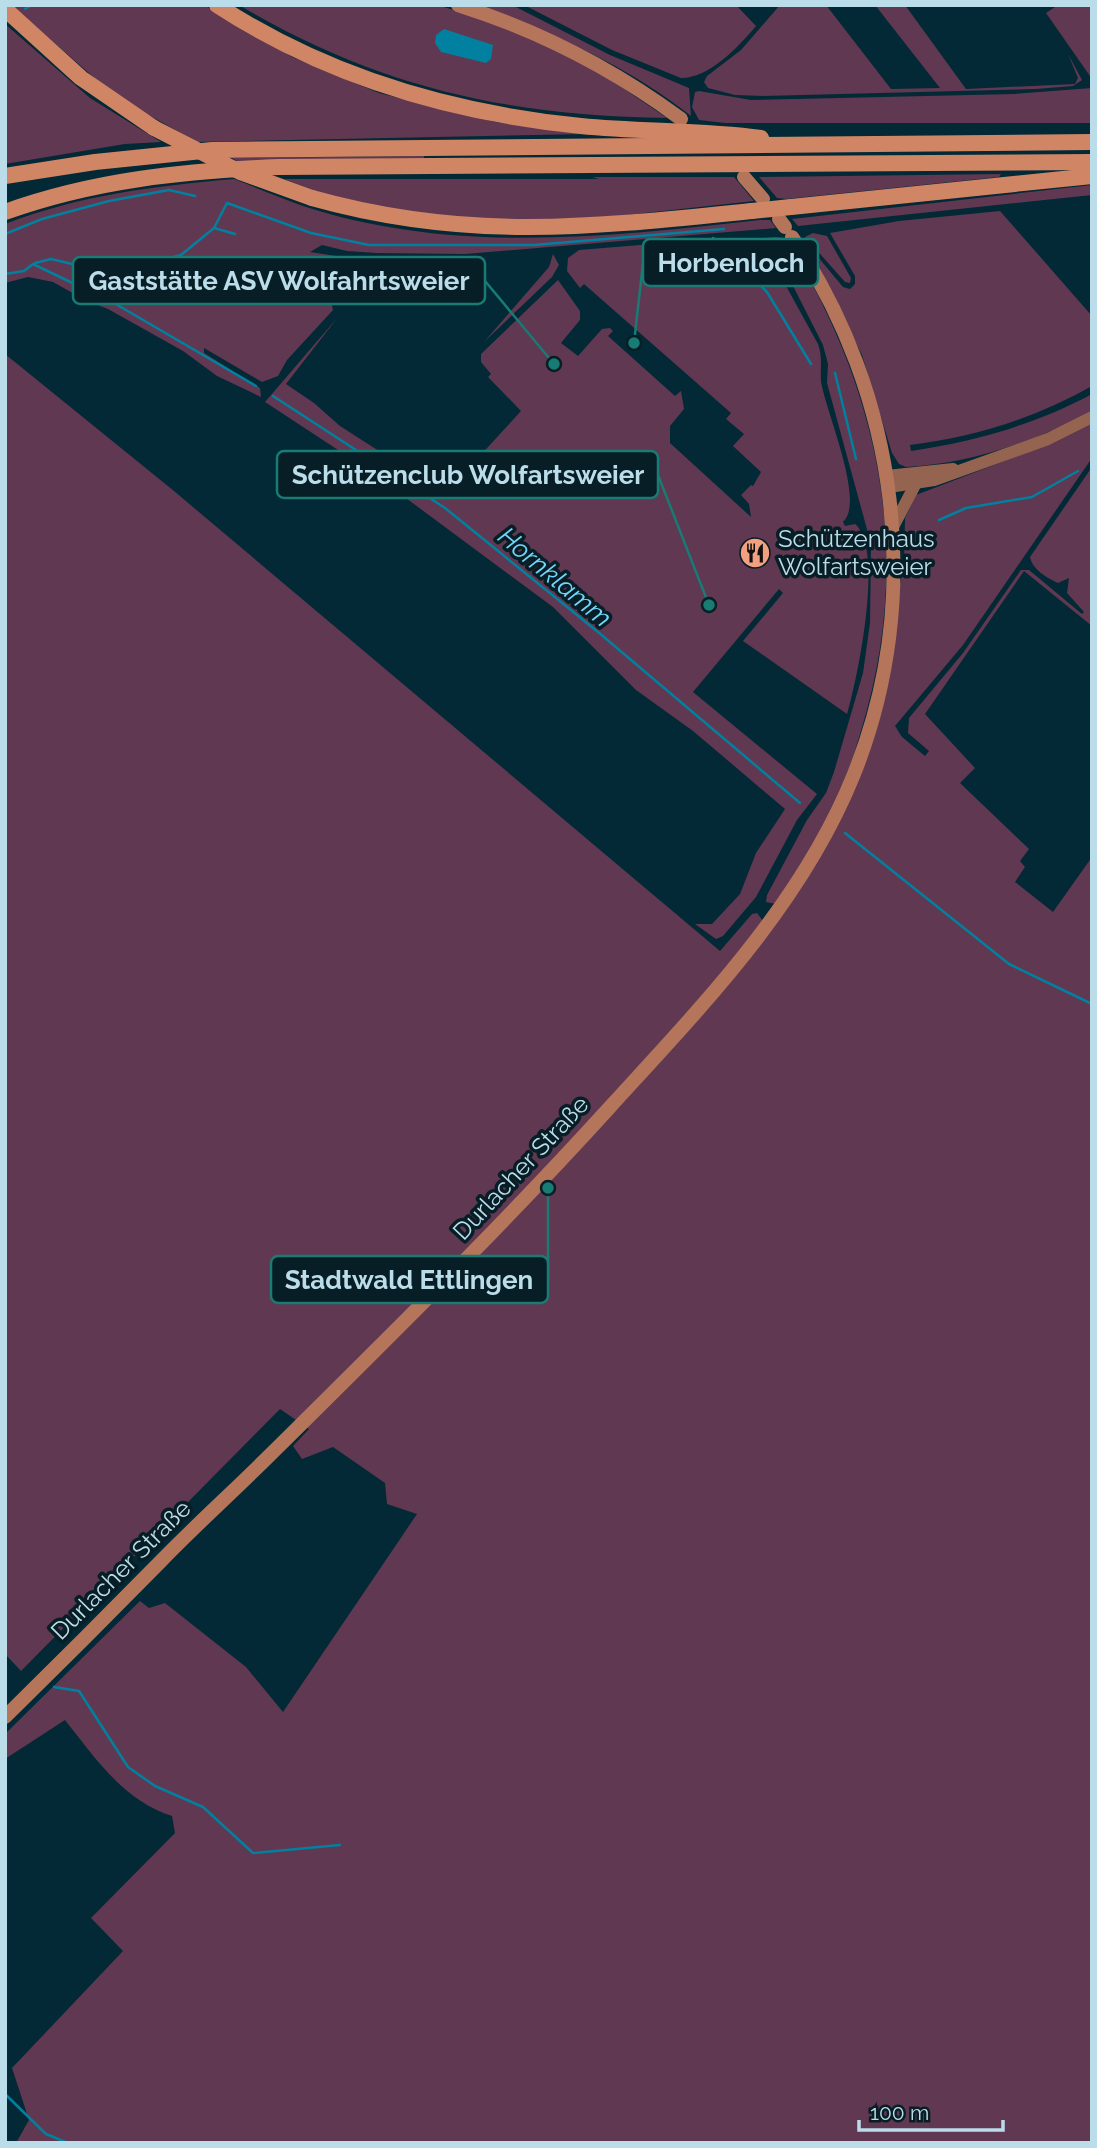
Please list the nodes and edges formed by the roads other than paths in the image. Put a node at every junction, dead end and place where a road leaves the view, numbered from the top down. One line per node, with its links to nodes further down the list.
1 (216, 5): 6 (highway)
2 (458, 5): 4 (main road)
3 (5, 9): 11 (highway, bridge)
4 (681, 119)
5 (1092, 142): 6 (highway)
6 (798, 144): 8 (highway)
7 (1092, 162): 12 (highway)
8 (5, 176)
9 (1092, 176): 11 (highway, bridge)
10 (744, 177): 11 (main road)
11 (758, 205)
12 (5, 212)
13 (785, 228): 16 (main road, Durlacher Straße)
14 (1092, 417): 15 (main road)
15 (960, 468): 16 (main road); 17 (main road)
16 (888, 481): 17 (main road); 18 (main road, Durlacher Straße)
17 (915, 485): 18 (main road)
18 (893, 527): 19 (main road, Durlacher Straße)
19 (5, 1717)

